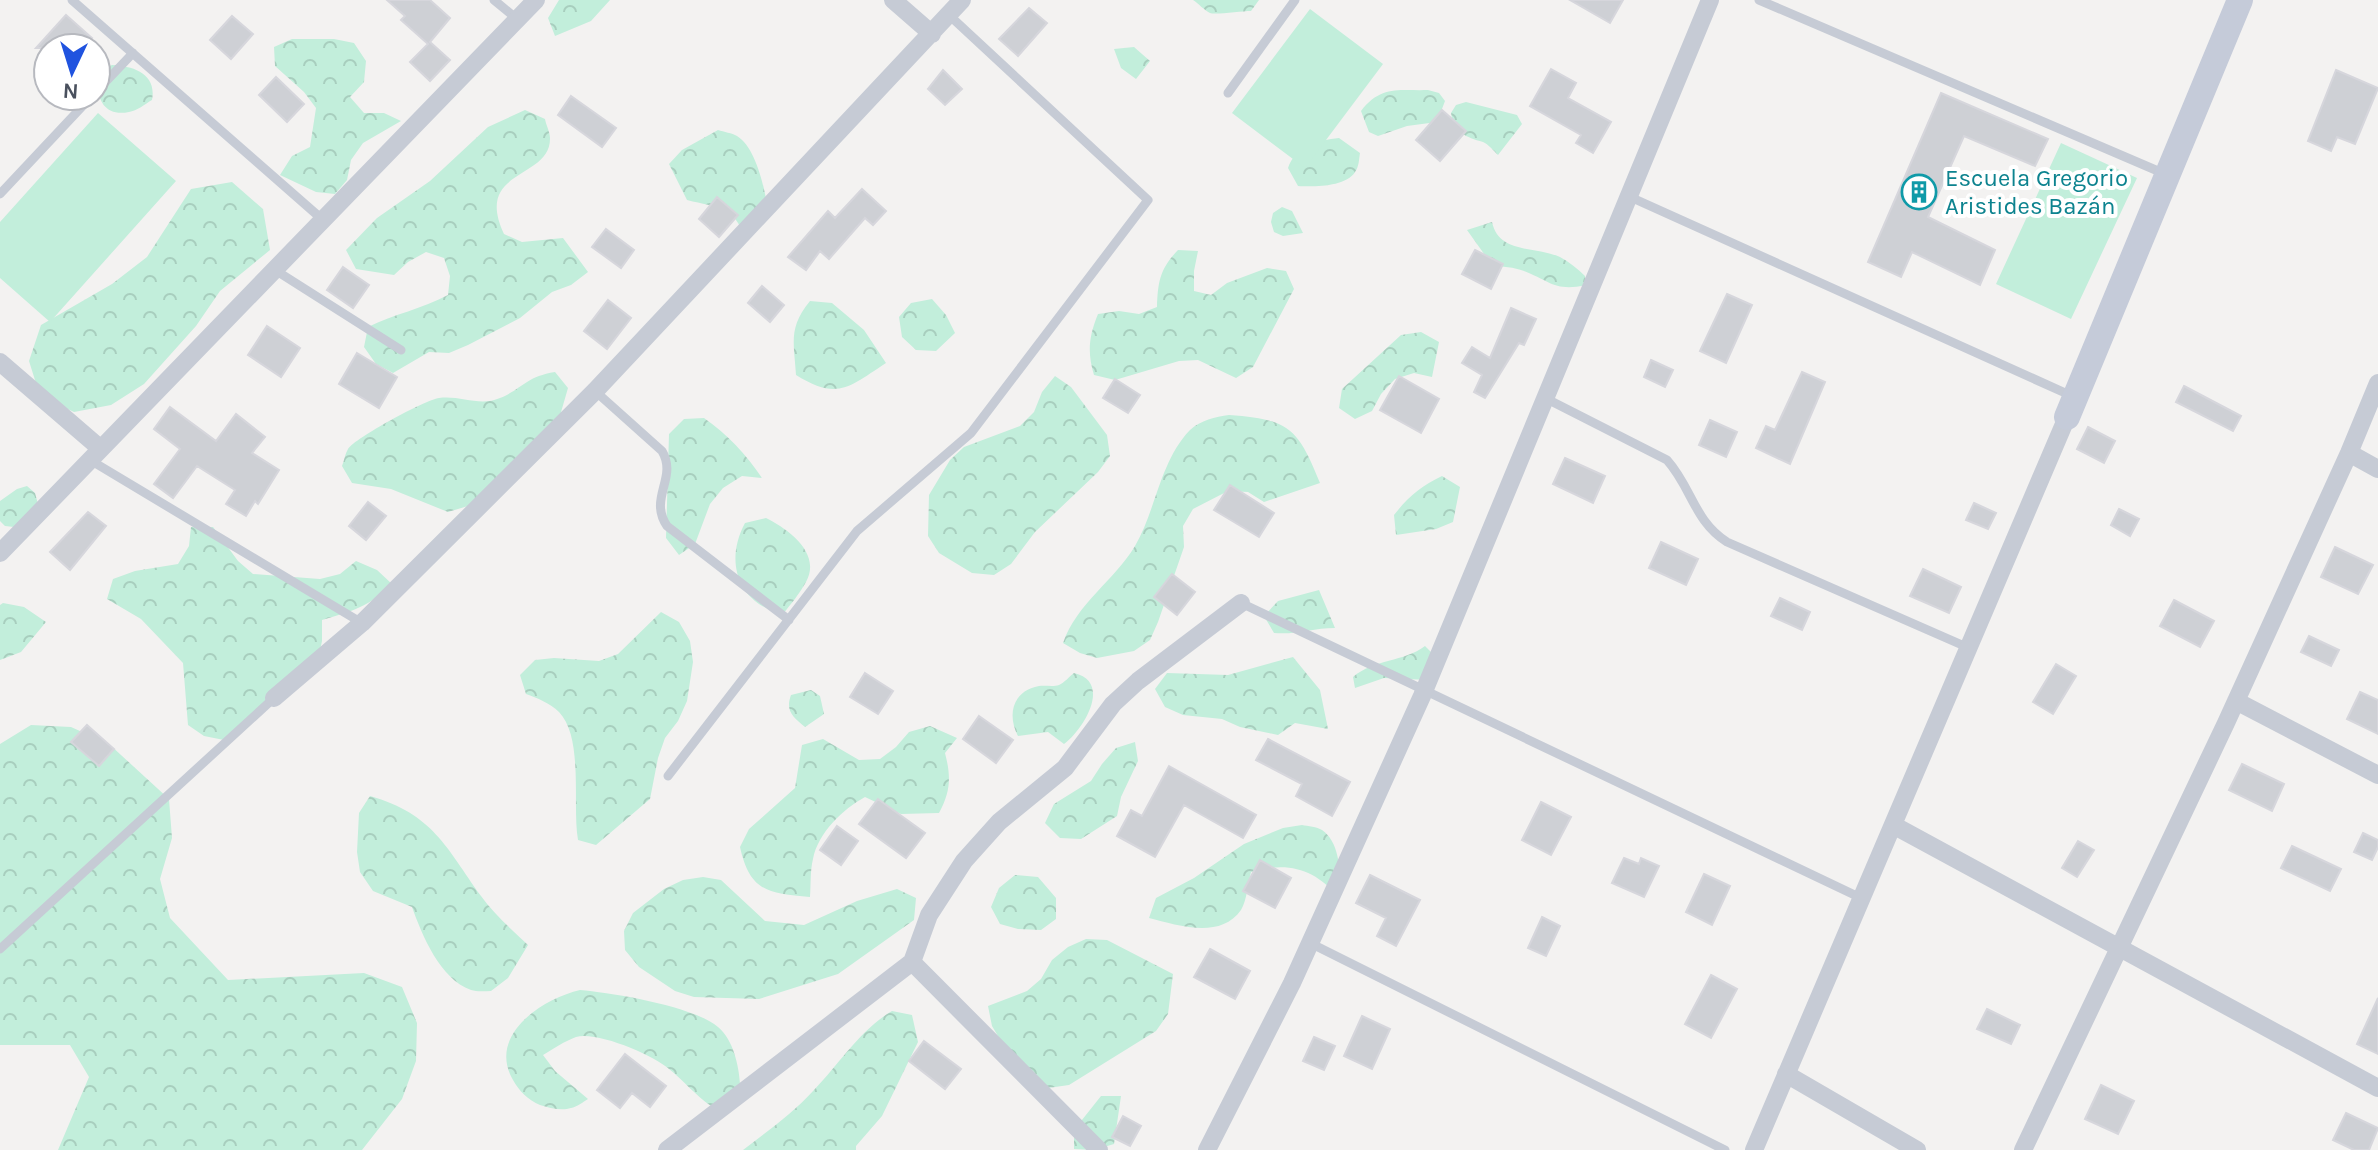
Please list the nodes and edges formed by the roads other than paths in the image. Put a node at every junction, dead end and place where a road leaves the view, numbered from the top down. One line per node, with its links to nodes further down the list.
1 (72, 0): 13 (lane)
2 (494, 0): 11 (lane)
3 (536, 0): 11 (street)
4 (893, 0): 12 (street)
5 (962, 0): 10 (street)
6 (1295, 0): 15 (lane)
7 (1710, 0): 19 (street)
8 (1759, 0): 17 (lane)
9 (2240, 0): 17 (street)
10 (950, 16): 12 (street); 33 (lane)
11 (517, 19): 20 (street)
12 (932, 34): 25 (street)
13 (133, 53): 14 (lane); 20 (lane)
14 (112, 75)
15 (1228, 93)
16 (77, 112): 18 (lane)
17 (2168, 175): 27 (street)
18 (0, 194)
19 (1628, 196): 26 (street); 27 (lane)
20 (323, 220): 21 (street)
21 (275, 270): 22 (lane); 29 (street)
22 (401, 350)
23 (0, 362): 29 (street)
24 (2378, 383): 28 (street)
25 (595, 391): 33 (lane); 34 (street)
26 (1545, 397): 35 (lane); 36 (street)
27 (2071, 407): 35 (street)
28 (2349, 453): 30 (street); 38 (street)
29 (95, 455): 31 (street); 34 (lane)
30 (2378, 469)
31 (0, 553)
32 (1241, 603): 36 (lane); 46 (street)
33 (789, 620): 40 (lane)
34 (362, 623): 37 (street)
35 (1969, 648): 41 (street)
36 (1424, 692): 42 (lane); 43 (street)
37 (274, 698): 44 (lane)
38 (2236, 701): 39 (street); 45 (street)
39 (2378, 775)
40 (668, 776)
41 (1893, 825): 42 (street); 45 (street)
42 (1861, 898): 47 (street)
43 (1310, 943): 51 (street); 52 (lane)
44 (0, 949)
45 (2119, 949): 48 (street); 55 (street)
46 (912, 962): 49 (street); 50 (street)
47 (1786, 1074): 53 (street); 54 (street)
48 (2378, 1088)
49 (667, 1150)
50 (1099, 1150)
51 (1207, 1150)
52 (1725, 1150)
53 (1754, 1150)
54 (1917, 1150)
55 (2023, 1150)

